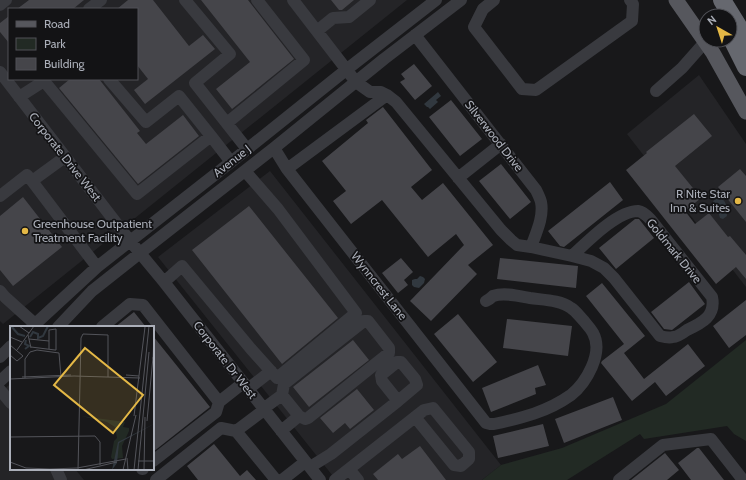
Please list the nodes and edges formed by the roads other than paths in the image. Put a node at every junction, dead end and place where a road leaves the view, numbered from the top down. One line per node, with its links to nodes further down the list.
1 (6, 0): 13 (street)
2 (101, 0): 14 (street)
3 (185, 0): 27 (street)
4 (257, 0): 33 (street)
5 (293, 0): 15 (street)
6 (370, 0): 15 (street)
7 (436, 0): 23 (street, Avenue J)
8 (461, 0): 17 (street, Avenue J)
9 (494, 0): 10 (street)
10 (630, 0)
11 (676, 0): 16 (main road)
12 (722, 0): 18 (highway)
13 (0, 5)
14 (90, 8)
15 (316, 31): 23 (street)
16 (698, 32)
17 (415, 35): 26 (street, Avenue J); 35 (street, Silverwood Drive)
18 (746, 39)
19 (700, 48): 28 (street)
20 (709, 48): 32 (main road)
21 (736, 48): 22 (highway)
22 (746, 67)
23 (346, 70): 26 (street); 37 (street, Avenue J)
24 (8, 80): 31 (street, Corporate Drive West)
25 (110, 80): 30 (street)
26 (356, 82): 29 (street); 36 (street, Avenue J)
27 (196, 83): 30 (street); 33 (street)
28 (656, 91)
29 (387, 95): 40 (street); 42 (street)
30 (179, 96): 34 (street)
31 (19, 97): 34 (street); 38 (street, Corporate Drive West)
32 (746, 112)
33 (227, 123): 37 (street)
34 (211, 136): 39 (street)
35 (500, 144): 42 (street); 46 (street, Silverwood Drive)
36 (274, 148): 40 (street, Wynncrest Lane); 41 (street, Avenue J)
37 (247, 149): 39 (street, Avenue J)
38 (65, 156): 43 (street); 45 (street, Corporate Drive West)
39 (231, 162): 45 (street, Avenue J)
40 (287, 169): 52 (street, Wynncrest Lane)
41 (245, 171): 47 (street, Avenue J); 58 (street)
42 (458, 178): 46 (street)
43 (32, 181): 44 (street); 49 (street)
44 (0, 196)
45 (130, 241): 47 (street, Corporate Dr West); 49 (street, Avenue J)
46 (531, 246): 48 (street)
47 (140, 253): 50 (street, Corporate Dr West); 54 (street, Avenue J)
48 (572, 256): 48 (street, Goldmark Drive)
49 (97, 267): 53 (street, Avenue J)
50 (164, 282): 58 (street); 59 (street, Corporate Dr West)
51 (0, 291): 53 (street)
52 (486, 301)
53 (33, 326)
54 (59, 326)
55 (103, 326): 64 (street)
56 (10, 347): 57 (street)
57 (0, 357)
58 (270, 371): 59 (street)
59 (245, 386): 64 (street); 65 (street, Corporate Dr West)
60 (0, 390): 63 (street)
61 (282, 395): 65 (street); 66 (street); 66 (street)
62 (398, 401): 71 (street)
63 (10, 402)
64 (219, 402): 70 (street)
65 (264, 410): 68 (street); 69 (street, Corporate Dr West)
66 (299, 416): 69 (street)
67 (415, 417): 67 (street); 72 (street)
68 (236, 431): 75 (street); 76 (street)
69 (281, 431): 71 (street, Corporate Dr West)
70 (154, 460)
71 (308, 464): 77 (street); 78 (street, Corporate Dr West)
72 (349, 469): 79 (street); 80 (street)
73 (56, 470): 74 (street)
74 (61, 480)
75 (156, 480)
76 (276, 480)
77 (282, 480)
78 (320, 480)
79 (335, 480)
80 (358, 480)
81 (619, 480): 82 (street)
82 (743, 480)

